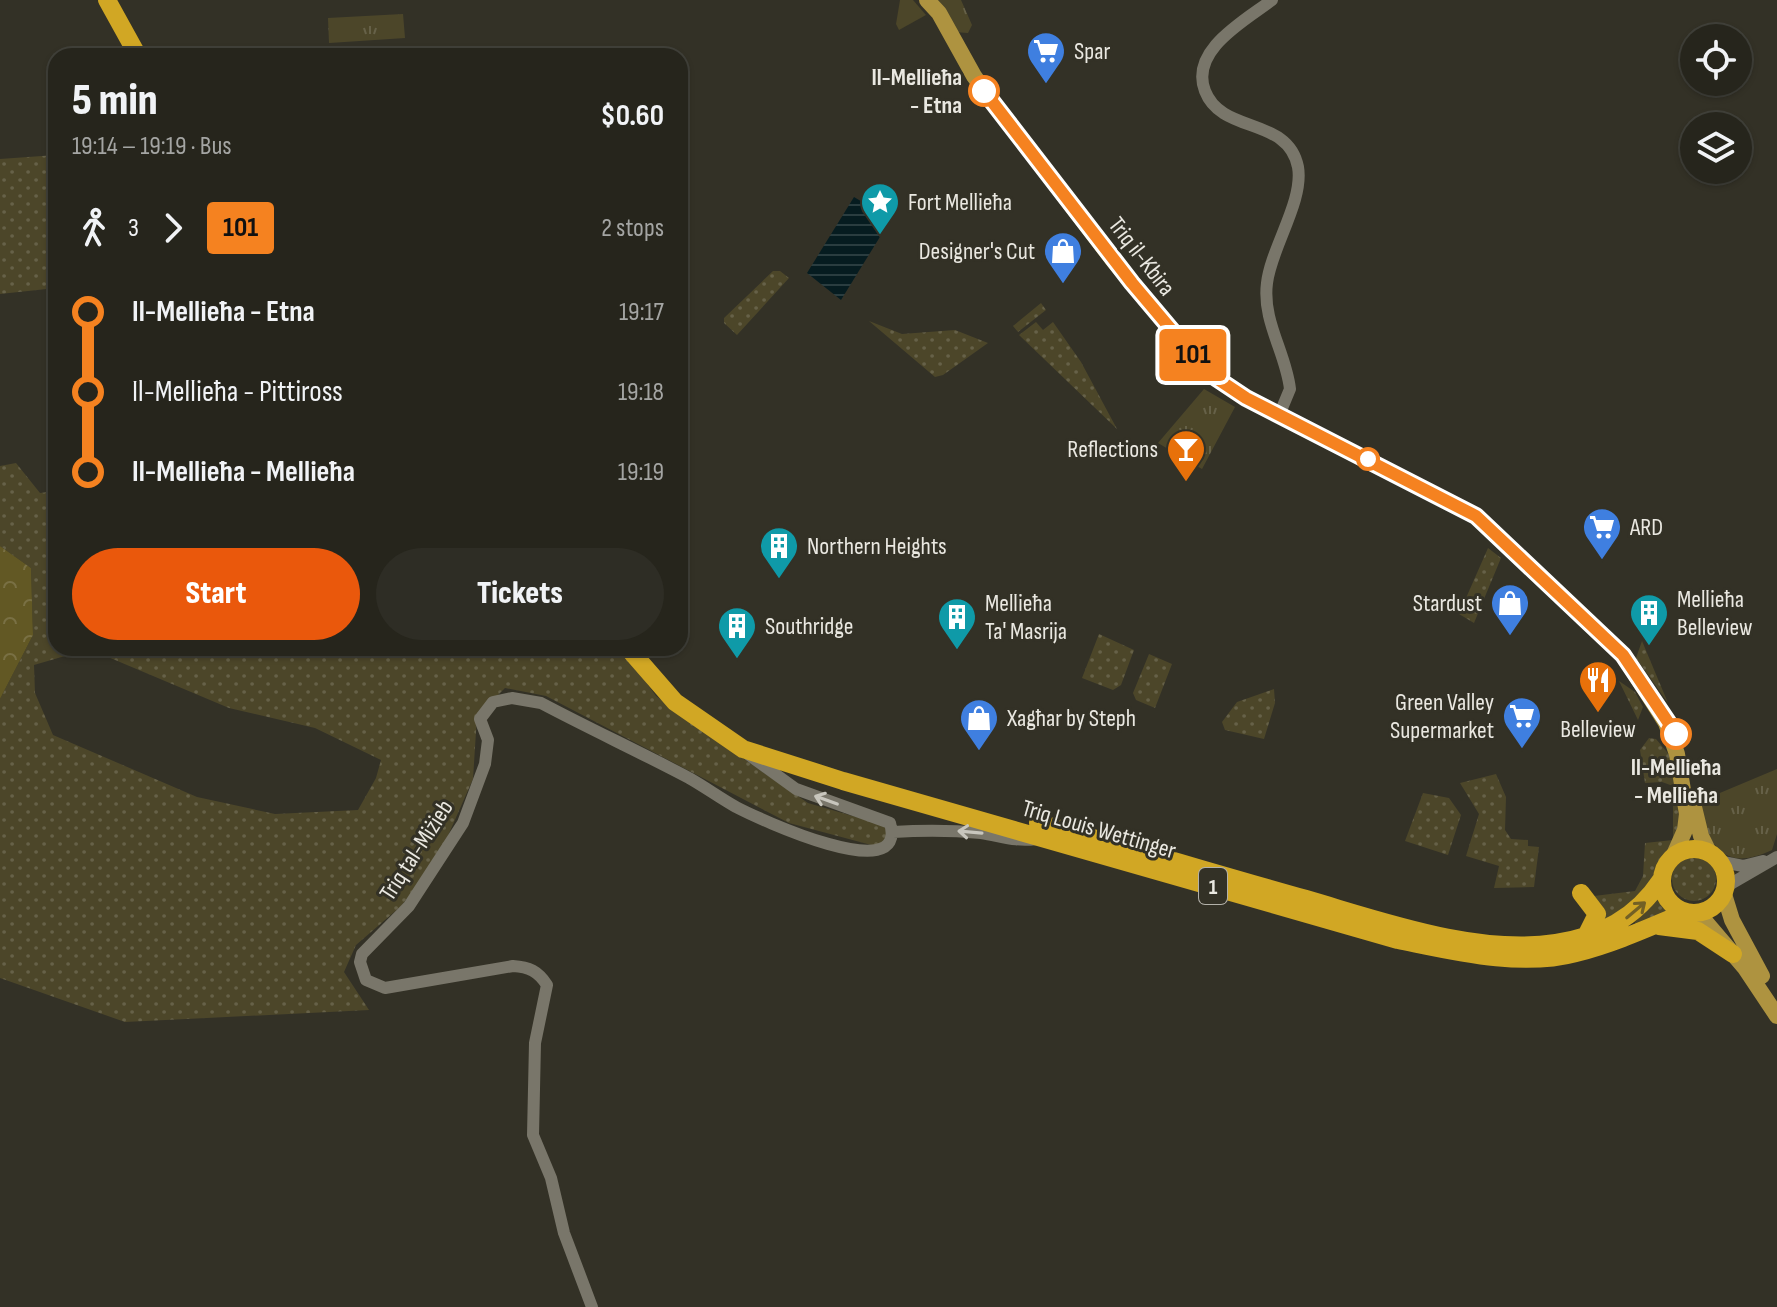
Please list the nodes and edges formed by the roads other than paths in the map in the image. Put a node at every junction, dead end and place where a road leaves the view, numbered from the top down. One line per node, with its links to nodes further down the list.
1 (107, 0): 5 (highway)
2 (121, 0): 6 (highway)
3 (927, 0): 7 (main road, Triq il-Kbira)
4 (1272, 0): 7 (street)
5 (134, 48)
6 (146, 48)
7 (1280, 413): 10 (main road, Triq il-Kbira)
8 (635, 656): 11 (highway, Triq Louis Wettinger / 1)
9 (650, 656): 22 (highway, Triq Louis Wettinger / 1)
10 (1666, 723): 14 (main road, Triq il-Kbira); 15 (main road, Triq il-Kbira)
11 (743, 749): 12 (street, one-way to 11); 13 (highway, Triq Louis Wettinger / 1)
12 (893, 832): 13 (street, Triq tal-Miżieb, one-way to 12); 26 (street, Triq tal-Miżieb)
13 (1045, 838): 21 (highway, Triq Louis Wettinger / 1)
14 (1673, 857): 15 (highway); 17 (highway, 1)
15 (1716, 857): 16 (street); 18 (highway)
16 (1777, 857): 18 (street)
17 (1661, 880): 20 (highway); 22 (highway, Triq Louis Wettinger / 1, one-way to 17)
18 (1726, 890): 20 (highway, 1); 24 (main road)
19 (1581, 893): 22 (highway)
20 (1692, 913): 21 (highway, Triq Louis Wettinger / 1); 23 (main road)
21 (1655, 925): 23 (highway)
22 (1587, 934)
23 (1733, 954): 25 (main road)
24 (1777, 999)
25 (1777, 1016)
26 (592, 1307)

